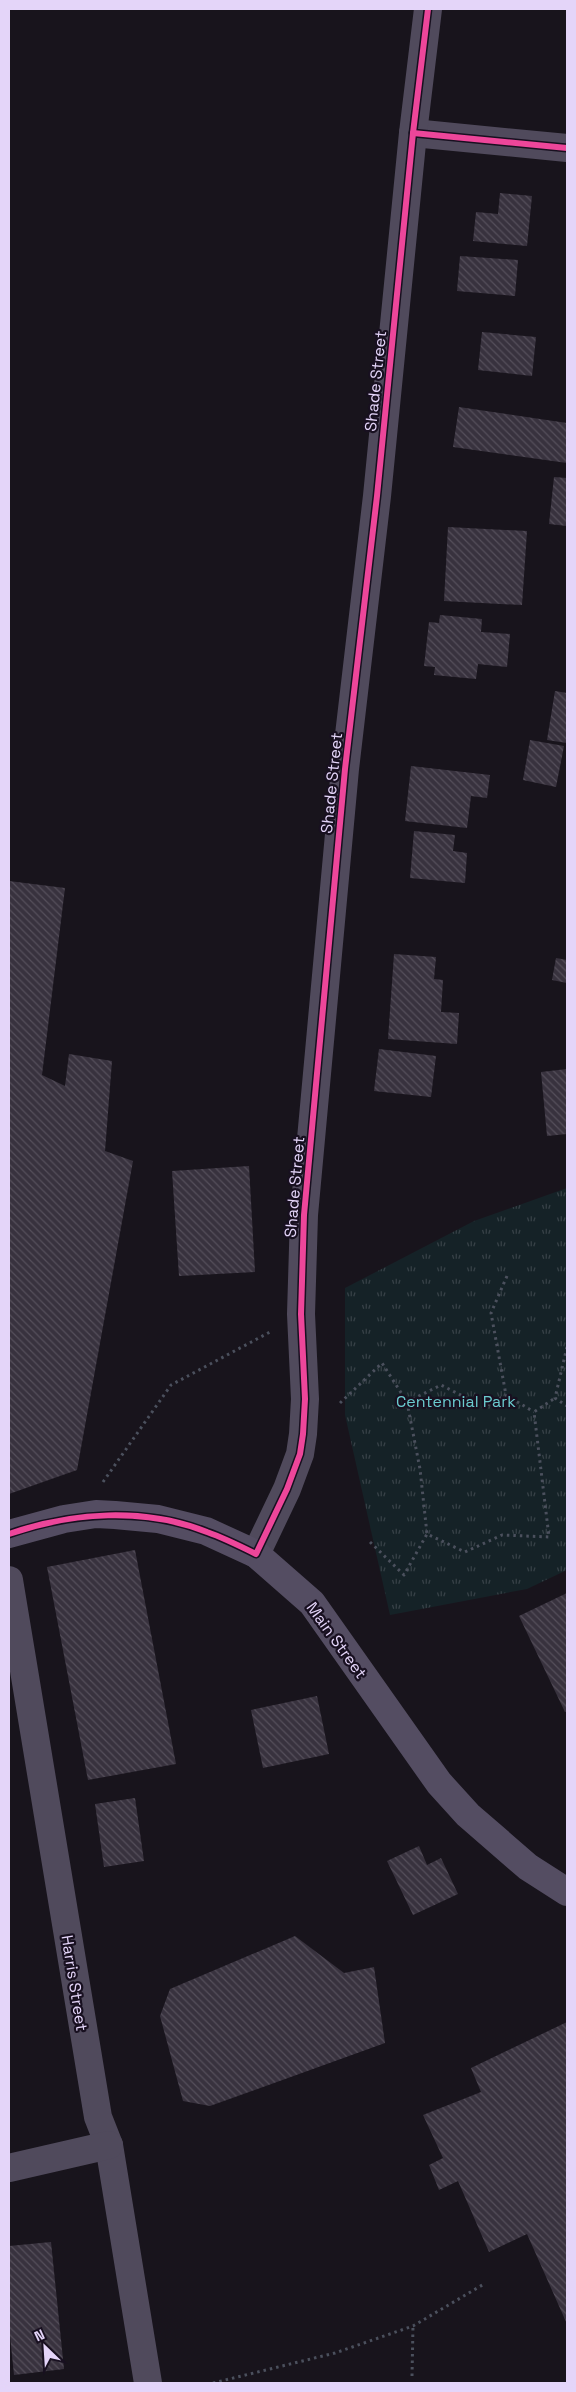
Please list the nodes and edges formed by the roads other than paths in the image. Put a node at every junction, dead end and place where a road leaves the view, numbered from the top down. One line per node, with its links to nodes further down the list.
1 (428, 9): 2 (street, Shade Street)
2 (413, 132): 3 (street); 5 (street, Shade Street)
3 (567, 148)
4 (9, 1534): 5 (main road, Main Street)
5 (256, 1554): 7 (main road, Main Street)
6 (9, 1580): 8 (street, Harris Street)
7 (567, 1892)
8 (109, 2145): 9 (street); 10 (street, Harris Street)
9 (9, 2168)
10 (148, 2383)

